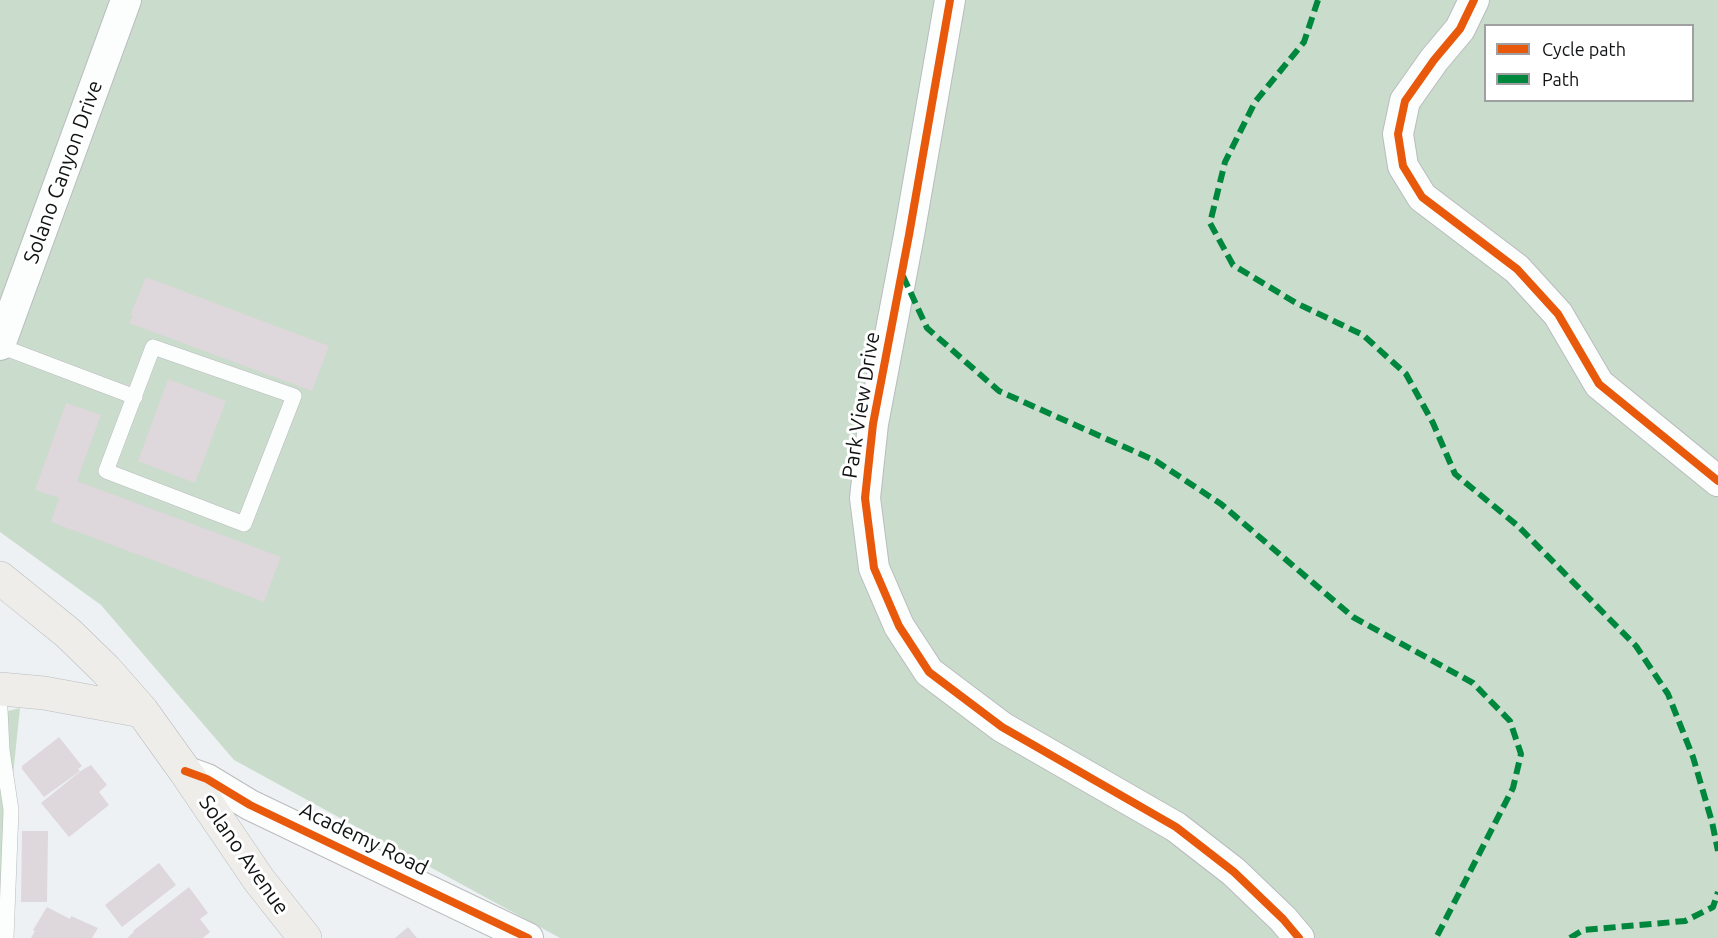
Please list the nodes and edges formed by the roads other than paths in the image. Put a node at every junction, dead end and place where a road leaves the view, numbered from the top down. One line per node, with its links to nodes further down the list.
1 (126, 0): 4 (street, Solano Canyon Drive)
2 (950, 0): 15 (street, Park View Drive)
3 (1474, 0): 6 (street)
4 (0, 346): 5 (lane)
5 (135, 397): 5 (lane)
6 (1718, 481)
7 (0, 578): 10 (main road)
8 (0, 689): 10 (main road)
9 (0, 709): 12 (lane)
10 (142, 711): 11 (main road)
11 (185, 771): 13 (main road, Solano Avenue); 14 (street, Academy Road)
12 (6, 938)
13 (305, 938)
14 (528, 938)
15 (1299, 938)

